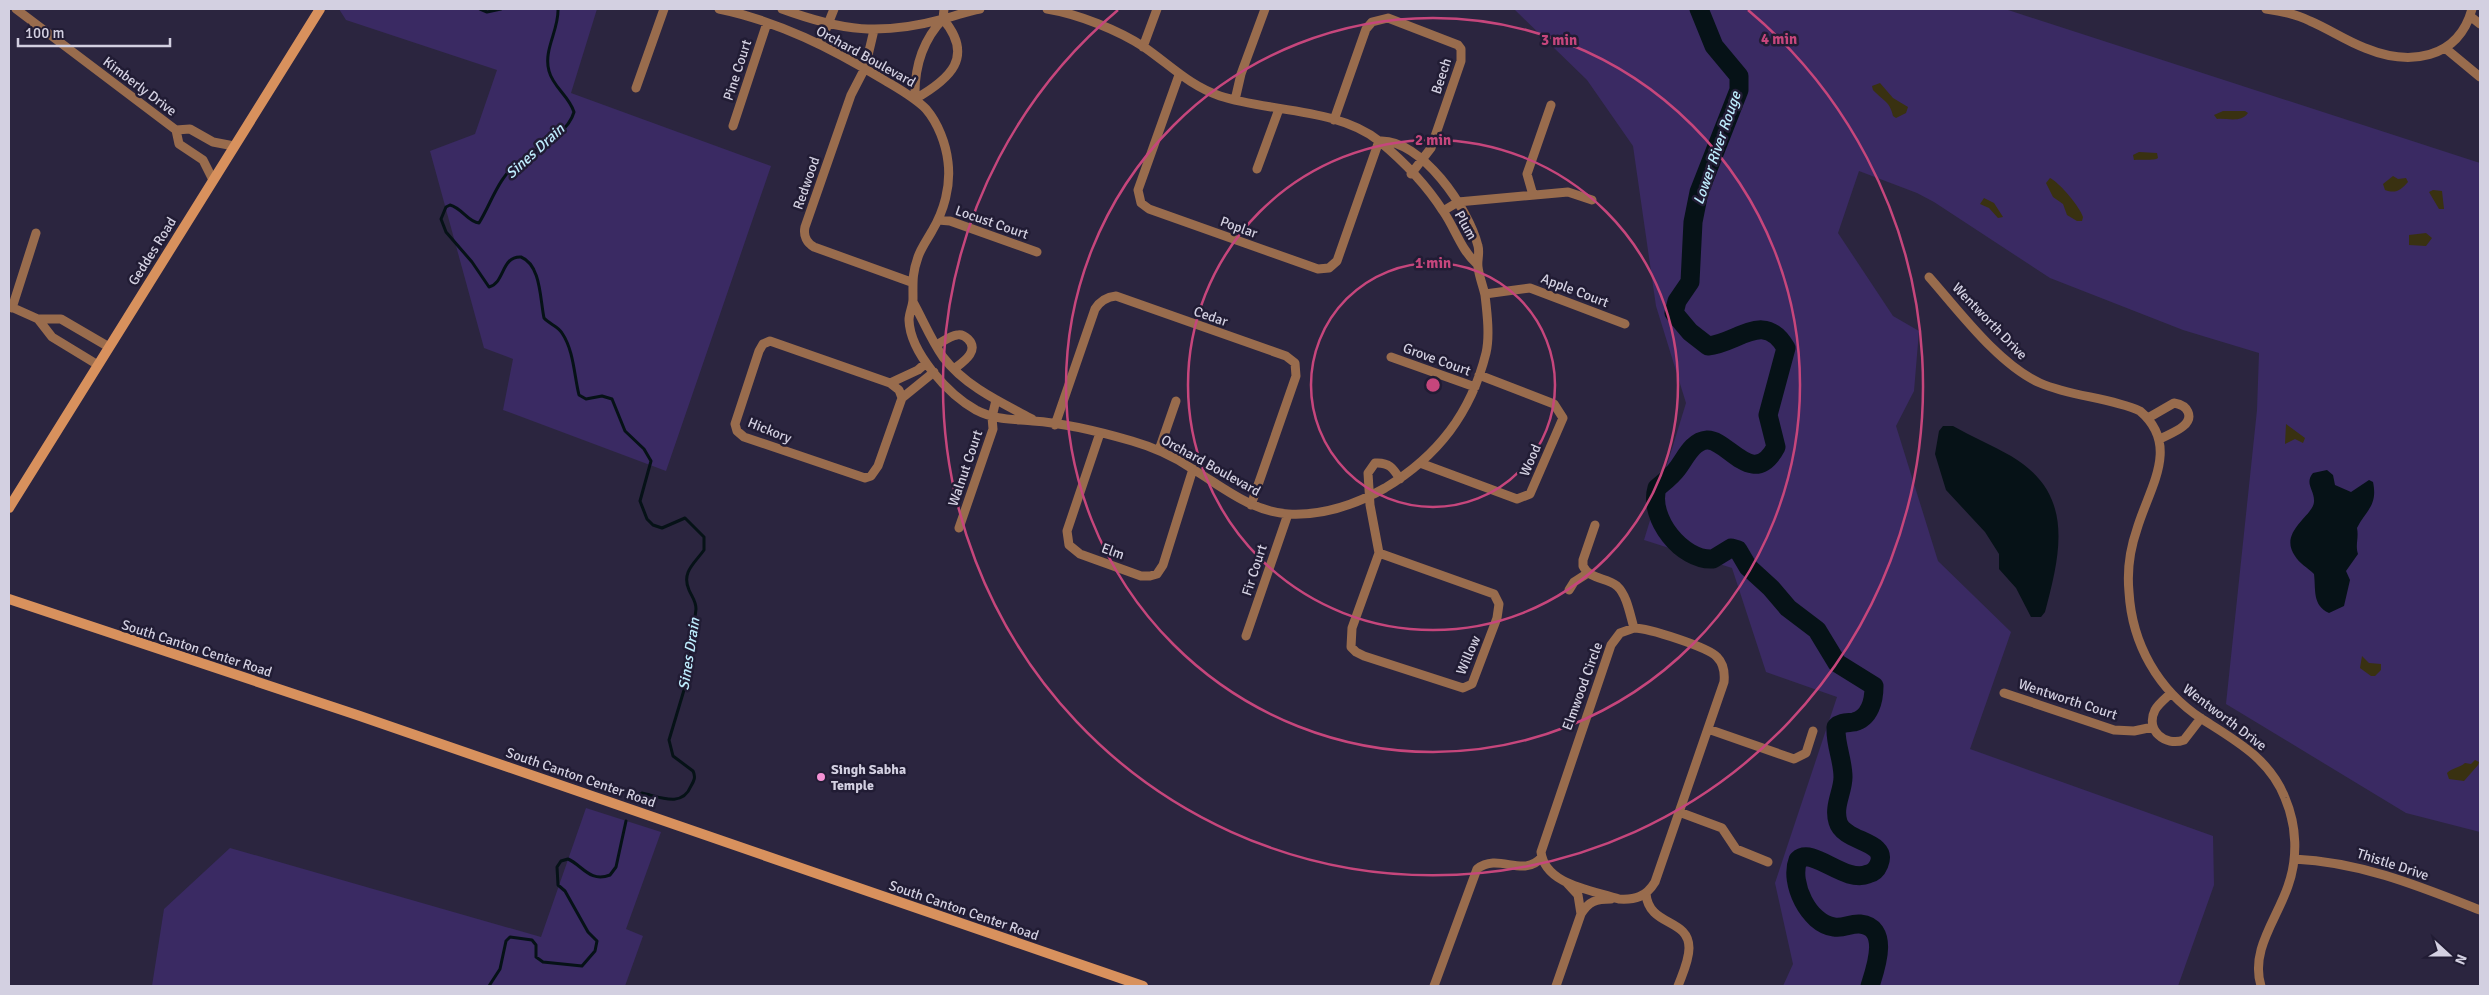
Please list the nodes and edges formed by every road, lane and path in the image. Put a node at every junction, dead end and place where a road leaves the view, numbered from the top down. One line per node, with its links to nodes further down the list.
1 (320, 9): 34 (main road, Geddes Road)
2 (664, 9): 25 (street)
3 (723, 9): 15 (street, Orchard Boulevard)
4 (782, 9): 17 (street, Orchard Boulevard)
5 (834, 9): 17 (street)
6 (944, 9): 14 (street)
7 (980, 9): 14 (street, Orchard Boulevard)
8 (1049, 9): 20 (street, Orchard Boulevard)
9 (1158, 9): 20 (street)
10 (1265, 9): 27 (street)
11 (2266, 9): 21 (street)
12 (20, 10): 32 (street, Kimberly Drive)
13 (2471, 12): 16 (street); 21 (street)
14 (943, 19): 18 (street, Orchard Boulevard); 26 (street, Orchard Boulevard); 26 (street)
15 (767, 23): 19 (street, Orchard Boulevard); 31 (street, Pine Court)
16 (2480, 24)
17 (828, 25): 18 (street, Orchard Boulevard); 19 (street)
18 (874, 30): 22 (street, Redwood)
19 (820, 44): 22 (street, Orchard Boulevard)
20 (1144, 47): 23 (street, Orchard Boulevard)
21 (2446, 48): 24 (street)
22 (865, 68): 26 (street, Orchard Boulevard); 48 (street, Redwood)
23 (1180, 75): 27 (street, Orchard Boulevard); 33 (street, Poplar)
24 (2480, 77)
25 (636, 88)
26 (915, 99): 43 (street, Orchard Boulevard)
27 (1235, 100): 29 (street, Orchard Boulevard)
28 (1551, 105): 39 (street)
29 (1279, 109): 30 (street, Orchard Boulevard); 36 (street)
30 (1334, 120): 33 (street, Orchard Boulevard); 35 (street, Beech)
31 (733, 126)
32 (176, 130): 34 (street, Kimberly Drive); 38 (street, Kimberly Drive)
33 (1379, 142): 35 (street, Orchard Boulevard); 37 (street, Orchard Boulevard)
34 (234, 146): 38 (main road, Geddes Road)
35 (1422, 160): 37 (street); 41 (street, Orchard Boulevard)
36 (1257, 169)
37 (1411, 174): 42 (street, Orchard Boulevard)
38 (213, 180): 55 (main road, Geddes Road)
39 (1533, 195): 40 (street); 41 (street)
40 (1592, 200)
41 (1458, 202): 42 (street, Plum); 46 (street, Orchard Boulevard)
42 (1443, 211): 46 (street, Plum)
43 (938, 220): 45 (street, Locust Court); 48 (street, Orchard Boulevard)
44 (36, 233): 51 (street)
45 (1038, 252)
46 (1477, 264): 49 (street, Orchard Boulevard)
47 (1929, 277): 68 (street, Wentworth Drive)
48 (911, 282): 50 (street, Orchard Boulevard)
49 (1484, 294): 53 (street, Apple Court); 61 (street, Orchard Boulevard)
50 (913, 302): 54 (street, Orchard Boulevard); 59 (street, Orchard Boulevard)
51 (10, 307): 52 (street)
52 (38, 319): 55 (street); 58 (street)
53 (1626, 324)
54 (936, 345): 56 (street, Orchard Boulevard); 60 (street)
55 (109, 347): 58 (main road, Geddes Road)
56 (942, 356): 59 (street); 60 (street, Orchard Boulevard)
57 (1391, 357): 63 (street, Grove Court)
58 (98, 365): 79 (main road, Geddes Road)
59 (930, 367): 62 (street); 64 (street); 67 (street, Orchard Boulevard)
60 (954, 369): 65 (street, Orchard Boulevard)
61 (1479, 376): 63 (street, Orchard Boulevard); 74 (street, Wood)
62 (890, 383): 64 (street); 64 (street, Hickory)
63 (1474, 387): 74 (street, Orchard Boulevard)
64 (902, 398)
65 (996, 400): 67 (street, Walnut Court); 69 (street, Orchard Boulevard)
66 (1176, 401): 73 (street)
67 (992, 417): 69 (street, Orchard Boulevard); 82 (street, Walnut Court)
68 (2148, 418): 72 (street); 72 (street)
69 (1035, 421): 70 (street, Orchard Boulevard)
70 (1055, 425): 71 (street, Orchard Boulevard); 78 (street, Cedar)
71 (1100, 433): 73 (street, Orchard Boulevard); 75 (street, Elm)
72 (2160, 439): 90 (street, Wentworth Drive)
73 (1159, 450): 75 (street, Orchard Boulevard)
74 (1420, 463): 76 (street, Orchard Boulevard)
75 (1194, 469): 78 (street, Orchard Boulevard)
76 (1400, 479): 77 (street, Orchard Boulevard); 77 (street)
77 (1371, 496): 80 (street, Orchard Boulevard); 83 (street)
78 (1251, 504): 80 (street, Orchard Boulevard)
79 (9, 508)
80 (1288, 514): 88 (street, Fir Court)
81 (1595, 525): 84 (street)
82 (959, 528)
83 (1379, 553): 83 (street, Willow)
84 (1588, 573): 85 (street); 87 (street)
85 (1569, 590)
86 (9, 599): 104 (main road, South Canton Center Road)
87 (1634, 628): 93 (street); 96 (street, Elmwood Circle)
88 (1246, 636)
89 (2004, 692): 92 (street, Wentworth Court)
90 (2171, 693): 91 (street, Wentworth Drive); 92 (street)
91 (2201, 718): 92 (street); 97 (street, Wentworth Drive)
92 (2153, 727)
93 (1708, 729): 94 (street); 95 (street)
94 (1813, 731)
95 (1679, 812): 98 (street); 100 (street)
96 (1542, 858): 99 (street); 105 (street)
97 (2294, 859): 102 (street, Thistle Drive); 108 (street, Wentworth Drive)
98 (1768, 862)
99 (1564, 881): 101 (street); 103 (street)
100 (1646, 894): 101 (street); 107 (street)
101 (1619, 899): 103 (street)
102 (2480, 910)
103 (1580, 914): 106 (street)
104 (1143, 986)
105 (1434, 986)
106 (1556, 986)
107 (1678, 986)
108 (2261, 986)

